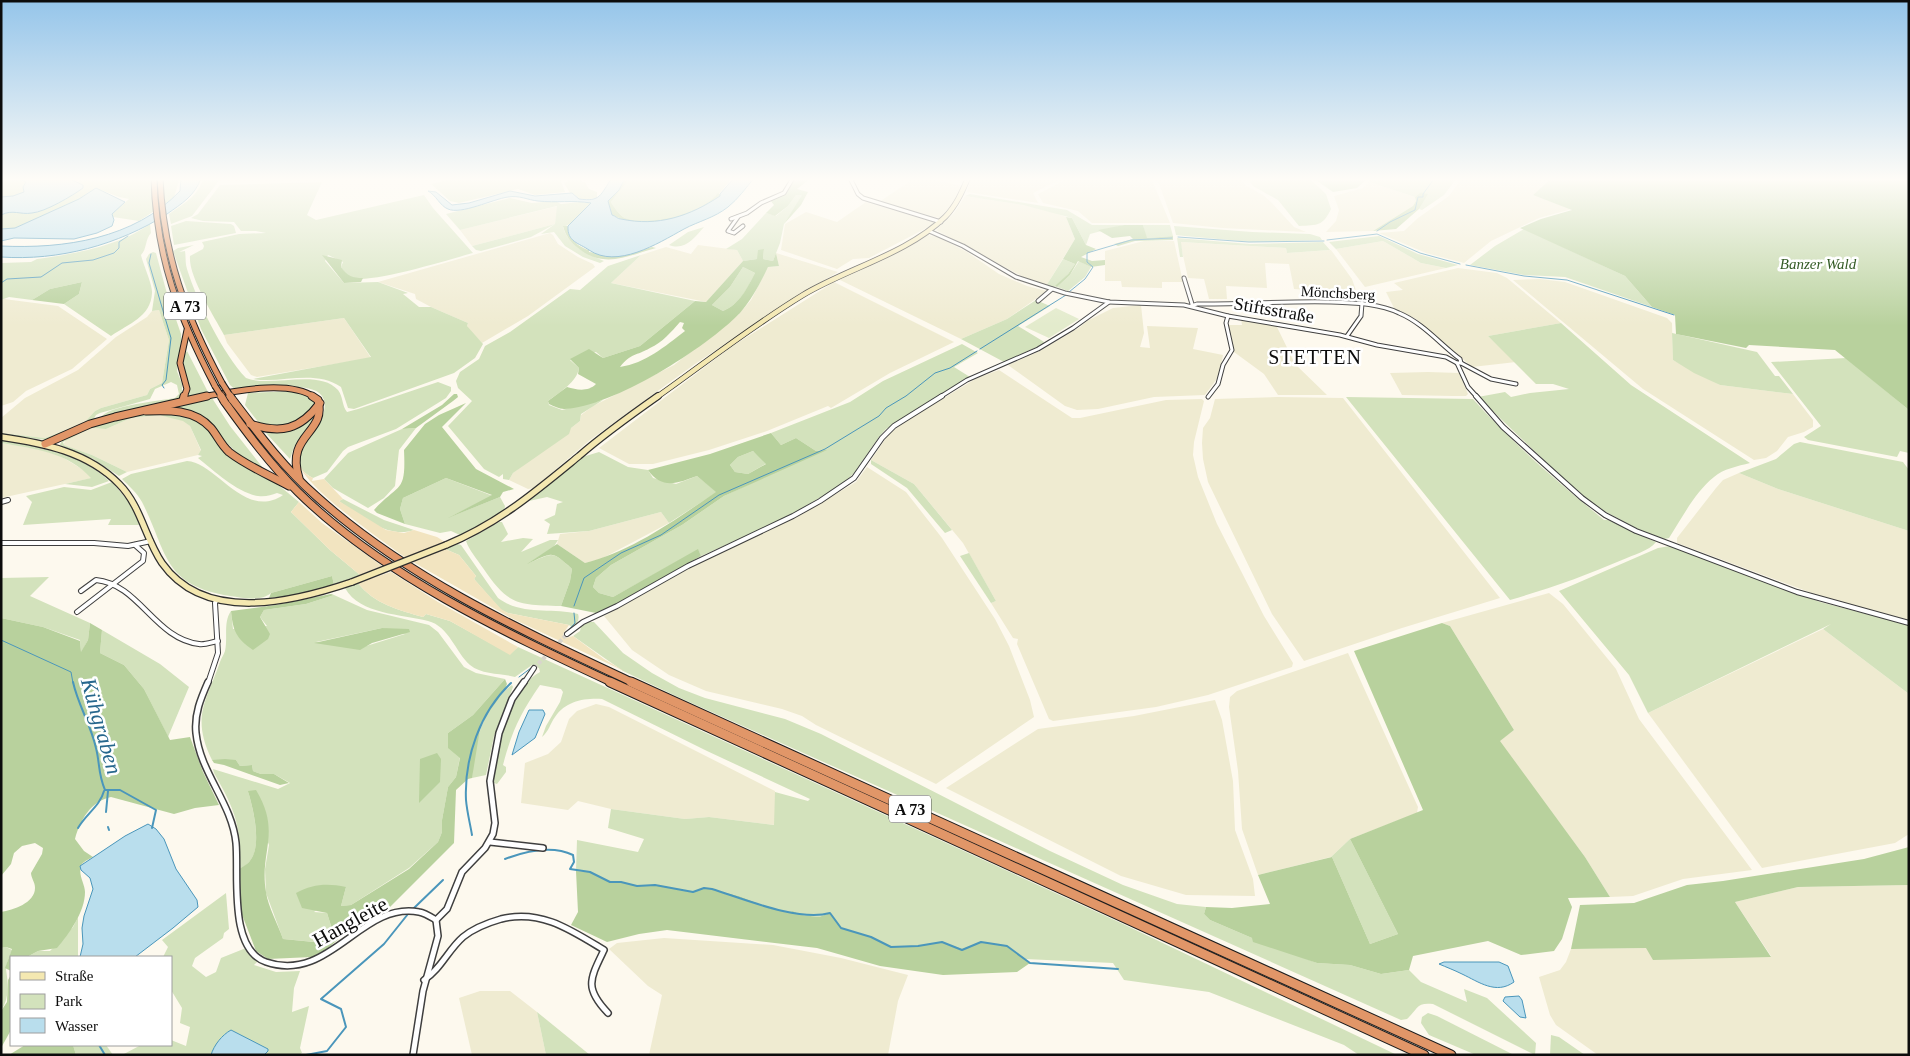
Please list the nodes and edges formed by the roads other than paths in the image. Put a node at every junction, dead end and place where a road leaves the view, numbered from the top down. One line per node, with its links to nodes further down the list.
1 (158, 227): 7 (highway, A 73)
2 (162, 227): 7 (highway, A 73)
3 (730, 227): 4 (street)
4 (742, 227)
5 (934, 227): 6 (street)
6 (929, 231): 9 (street, Stiftsstraße); 35 (street, bridge)
7 (164, 251): 15 (highway, A 73); 23 (highway, A 73, bridge)
8 (1184, 278): 13 (street)
9 (1052, 290): 10 (street); 11 (street, Stiftsstraße)
10 (1038, 301)
11 (1109, 302): 13 (street, Stiftsstraße); 38 (street)
12 (1362, 303): 13 (street, Mönchsberg); 16 (street); 17 (street, Mönchsberg)
13 (1191, 305): 14 (street, Stiftsstraße)
14 (1228, 316): 16 (street, Stiftsstraße); 19 (street)
15 (187, 330): 20 (highway); 27 (highway, A 73, bridge)
16 (1347, 336): 17 (street, Stiftsstraße)
17 (1459, 363): 18 (street, Stiftsstraße); 37 (street)
18 (1516, 384)
19 (1208, 397)
20 (183, 400): 21 (highway); 22 (highway)
21 (320, 402): 23 (highway); 26 (highway)
22 (126, 413): 25 (highway); 27 (highway)
23 (248, 423): 26 (highway, A 73)
24 (1, 437): 25 (street)
25 (45, 444): 30 (street)
26 (302, 485): 48 (highway, A 73)
27 (296, 490): 47 (highway, A 73)
28 (8, 500): 29 (street)
29 (1, 502)
30 (152, 540): 32 (street); 35 (street)
31 (1, 543): 32 (street)
32 (138, 545): 33 (street)
33 (114, 582): 34 (street); 36 (street); 39 (street)
34 (81, 591)
35 (218, 599): 39 (street)
36 (78, 612)
37 (1909, 623)
38 (568, 634)
39 (218, 641): 43 (street, Hangleite)
40 (534, 668): 41 (street)
41 (490, 842): 42 (street); 43 (street)
42 (543, 848)
43 (436, 920): 44 (street)
44 (424, 980): 45 (street); 46 (street)
45 (608, 1013)
46 (413, 1055)
47 (1424, 1055)
48 (1451, 1055)

